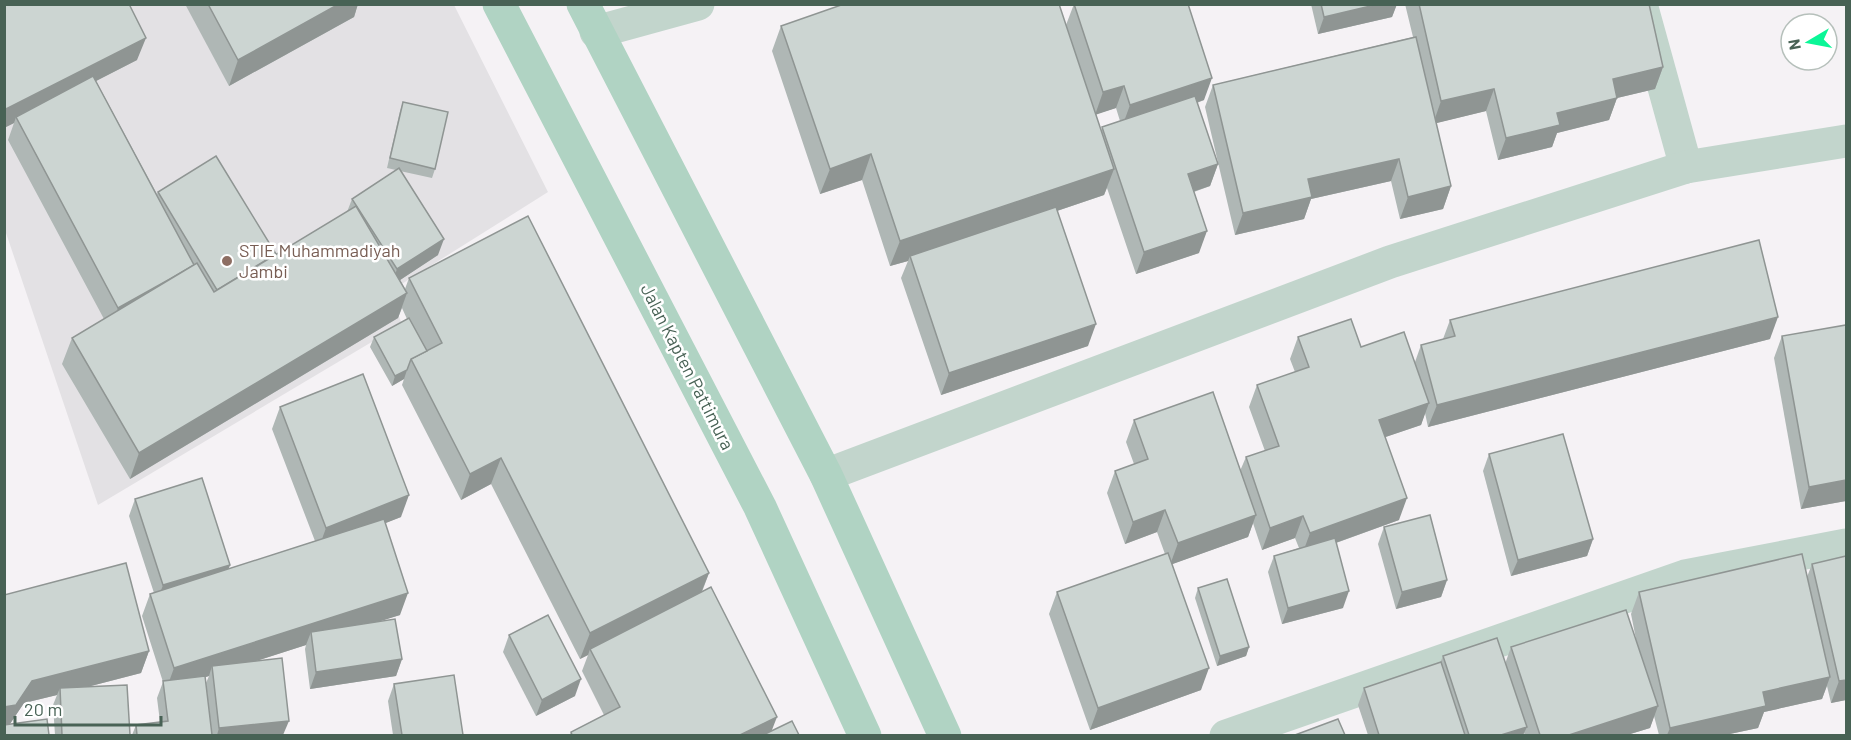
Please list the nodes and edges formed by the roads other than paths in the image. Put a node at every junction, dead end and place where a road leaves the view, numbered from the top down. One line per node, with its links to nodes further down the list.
1 (499, 4): 9 (main road, Jalan Kapten Pattimura)
2 (698, 4): 4 (street)
3 (1641, 4): 6 (street)
4 (590, 18): 7 (main road)
5 (1846, 141): 6 (street)
6 (1686, 167): 7 (street)
7 (825, 475): 10 (main road)
8 (1846, 545): 11 (street)
9 (865, 735)
10 (945, 735)
11 (1226, 735)

